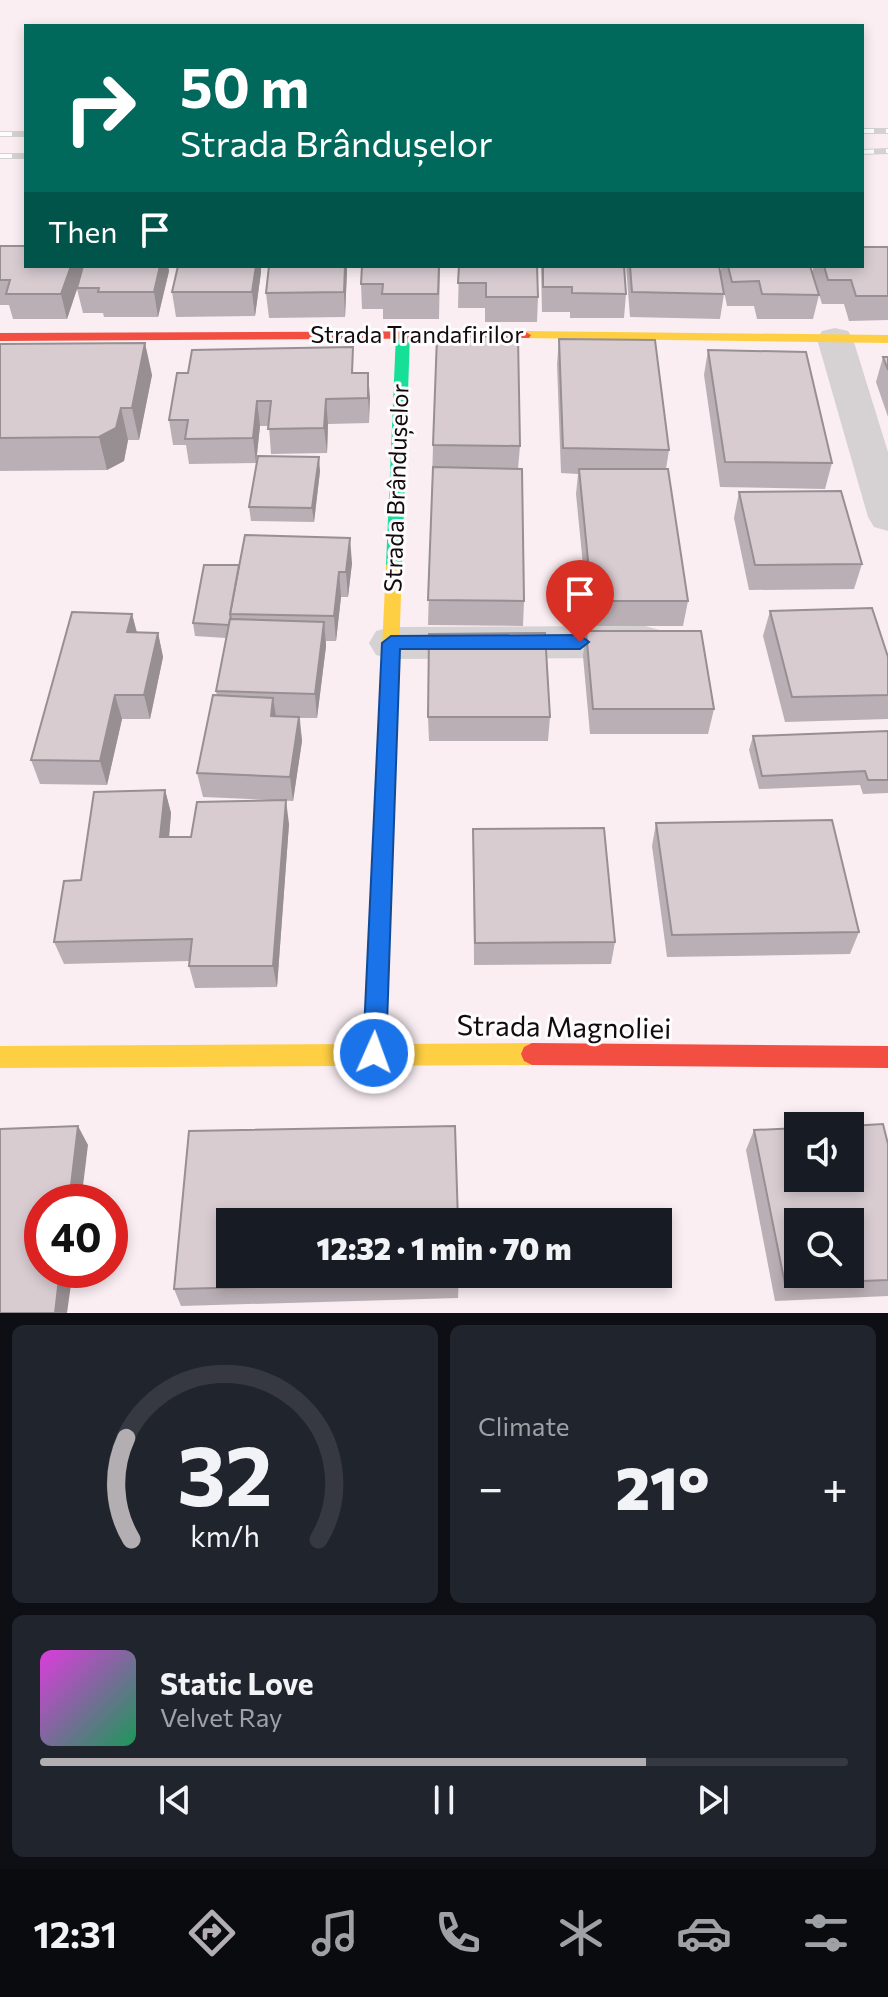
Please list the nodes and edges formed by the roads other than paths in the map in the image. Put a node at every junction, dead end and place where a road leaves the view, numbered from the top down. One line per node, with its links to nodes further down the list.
1 (403, 334): 2 (street, Strada Trandafirilor); 3 (street, Strada Trandafirilor); 7 (street, Strada Brândușelor)
2 (0, 337)
3 (835, 339): 4 (street, Strada Trandafirilor); 5 (street)
4 (888, 339)
5 (888, 517)
6 (675, 642): 7 (street)
7 (391, 643): 8 (street, Strada Brândușelor)
8 (374, 1053): 9 (street, Strada Magnoliei); 10 (street, Strada Magnoliei)
9 (0, 1057)
10 (888, 1057)

